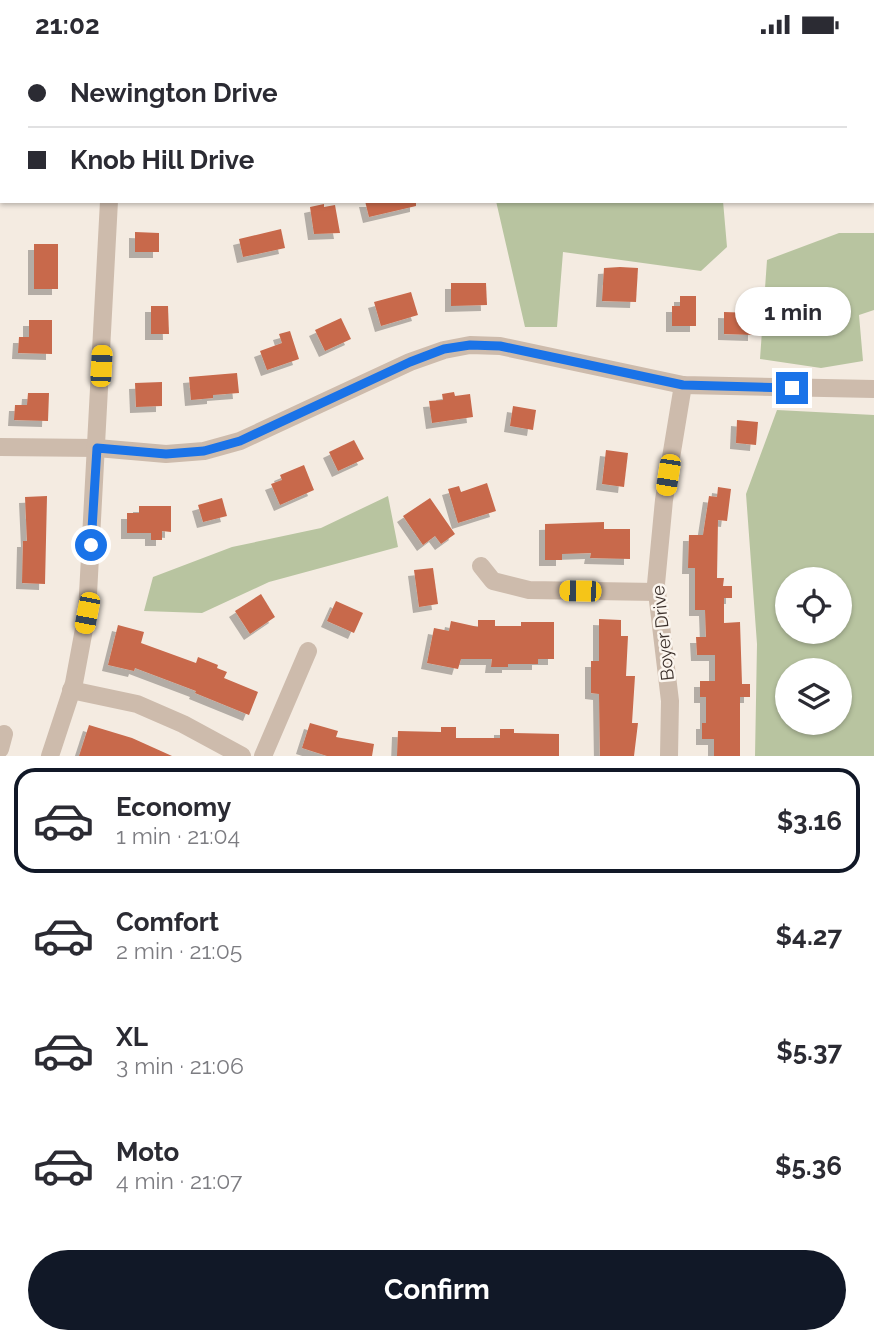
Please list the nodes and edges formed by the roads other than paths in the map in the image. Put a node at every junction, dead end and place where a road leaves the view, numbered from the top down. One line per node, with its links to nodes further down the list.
1 (109, 203): 5 (street)
2 (683, 385): 3 (street); 5 (street); 7 (street, Boyer Drive)
3 (874, 389)
4 (0, 447): 5 (street)
5 (97, 448): 9 (street)
6 (481, 566): 7 (street)
7 (657, 592): 13 (street, Boyer Drive)
8 (308, 651): 12 (street)
9 (71, 690): 10 (street); 11 (street)
10 (50, 756)
11 (242, 756)
12 (263, 756)
13 (669, 756)

